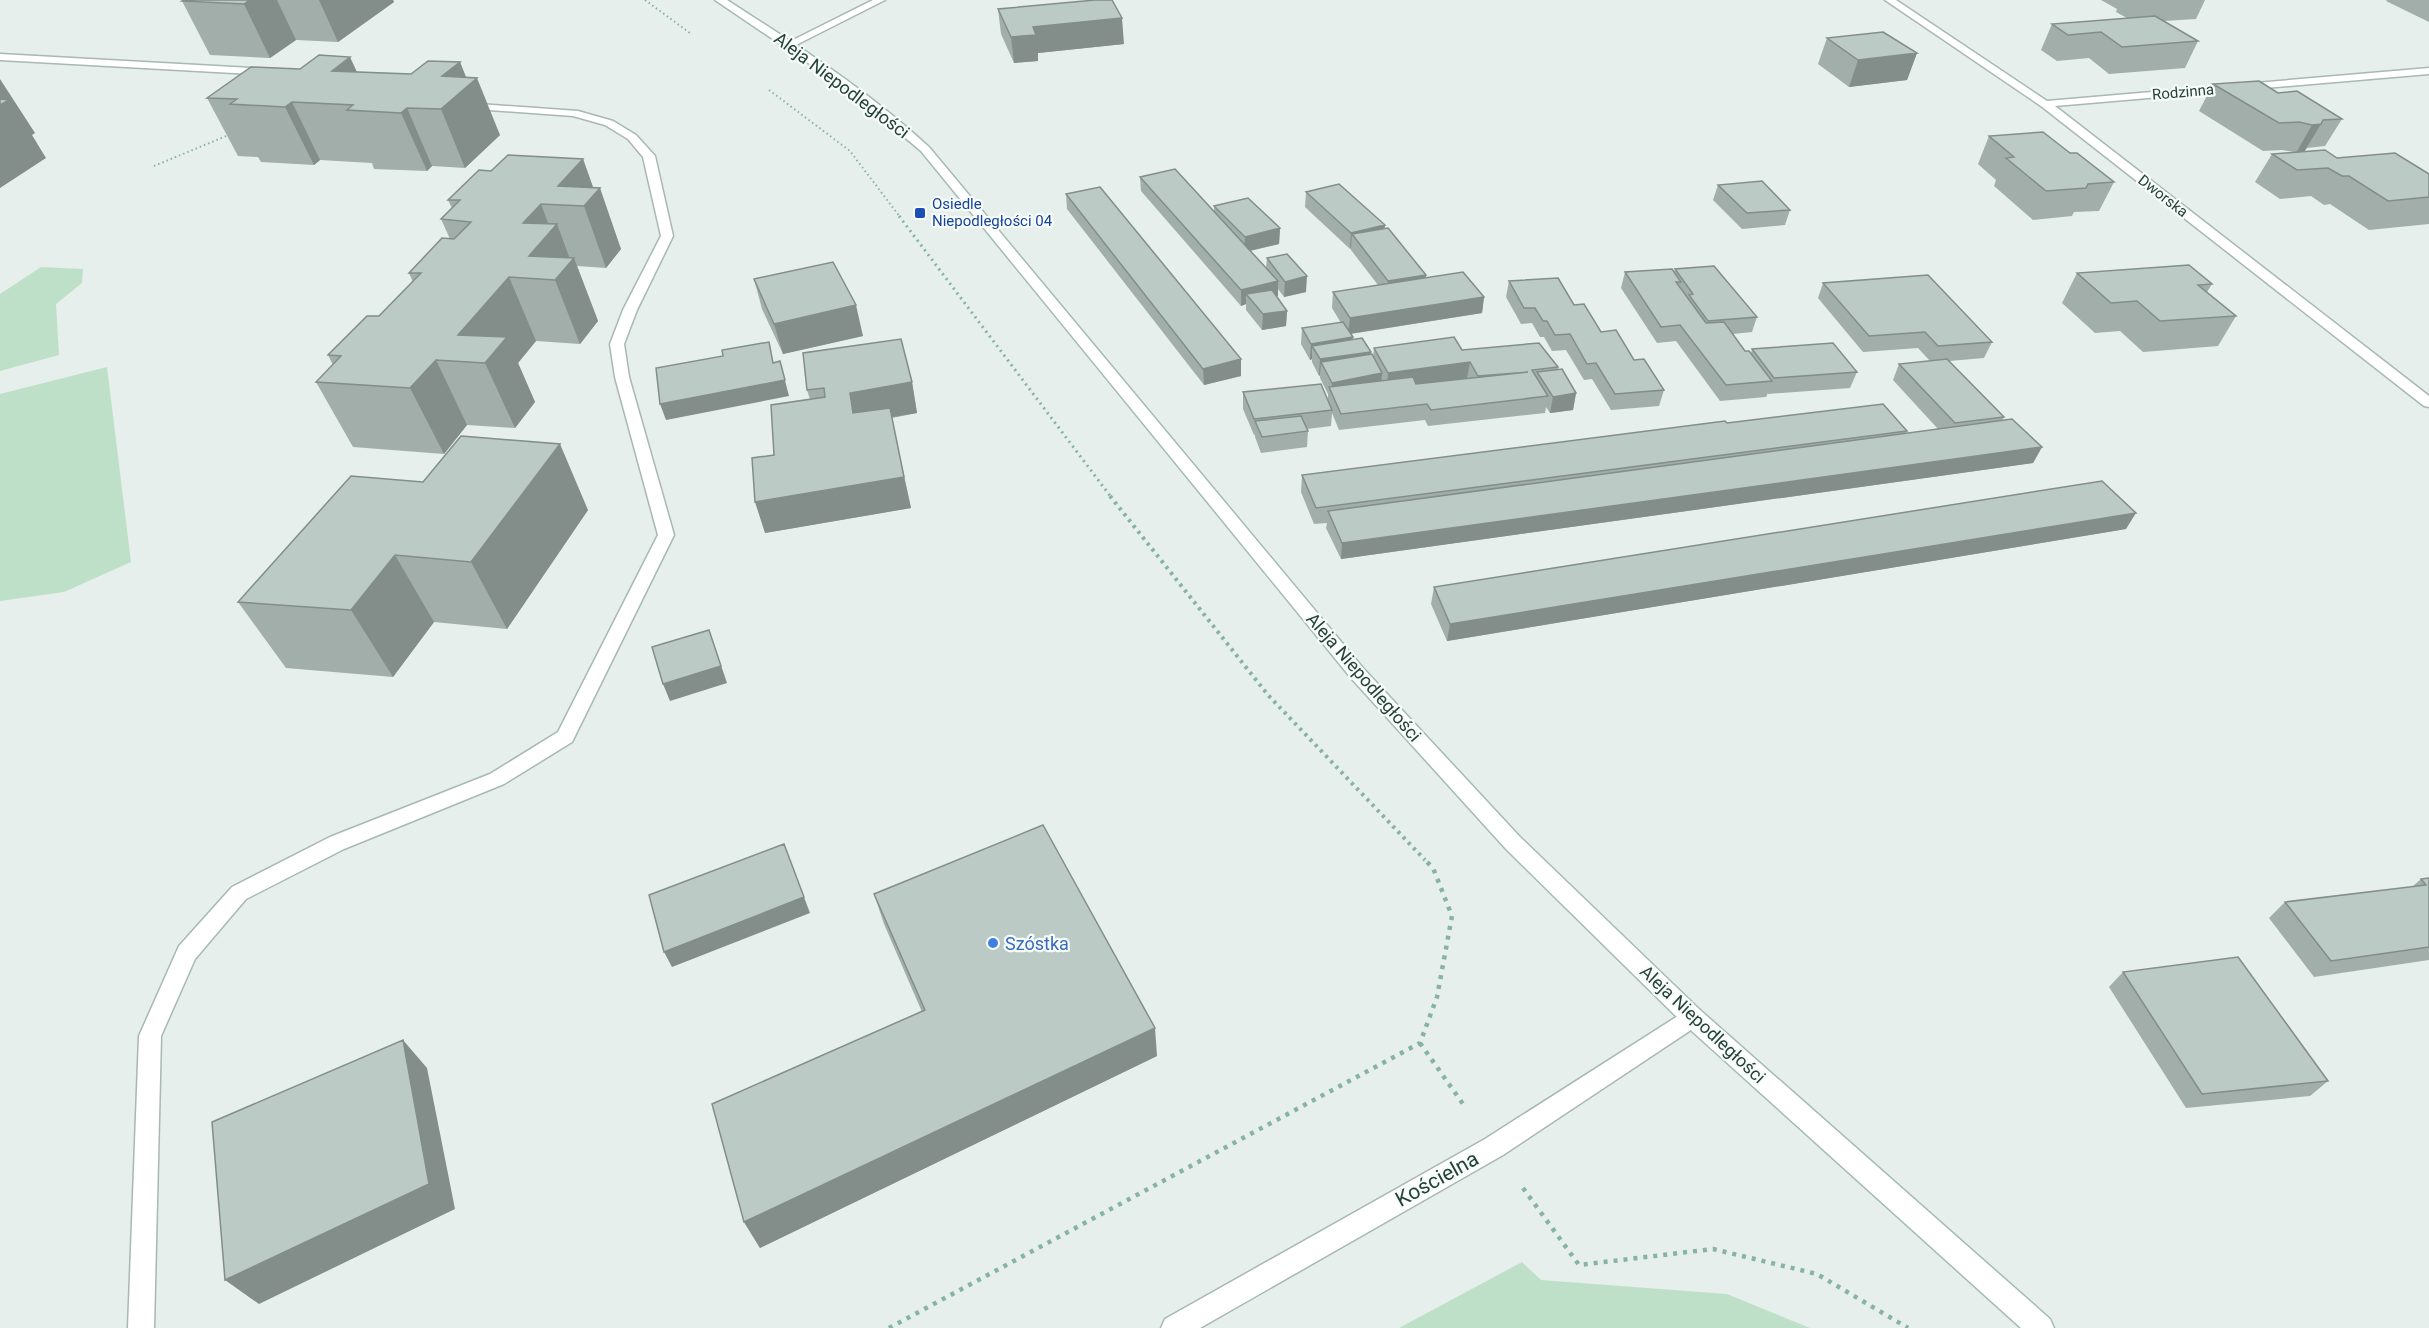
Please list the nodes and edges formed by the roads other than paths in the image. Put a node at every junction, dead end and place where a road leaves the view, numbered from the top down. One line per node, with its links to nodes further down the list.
1 (720, 0): 4 (main road, Aleja Niepodległości)
2 (880, 0): 4 (main road)
3 (1890, 0): 8 (main road, Dworska)
4 (790, 44): 11 (main road, Aleja Niepodległości)
5 (0, 57): 7 (main road)
6 (2429, 71): 8 (main road, Rodzinna)
7 (287, 74)
8 (2045, 104): 10 (main road, Dworska)
9 (448, 105): 12 (main road)
10 (2429, 403)
11 (1692, 1017): 13 (main road, Kościelna); 14 (main road, Aleja Niepodległości)
12 (141, 1328)
13 (1174, 1328)
14 (2041, 1328)

